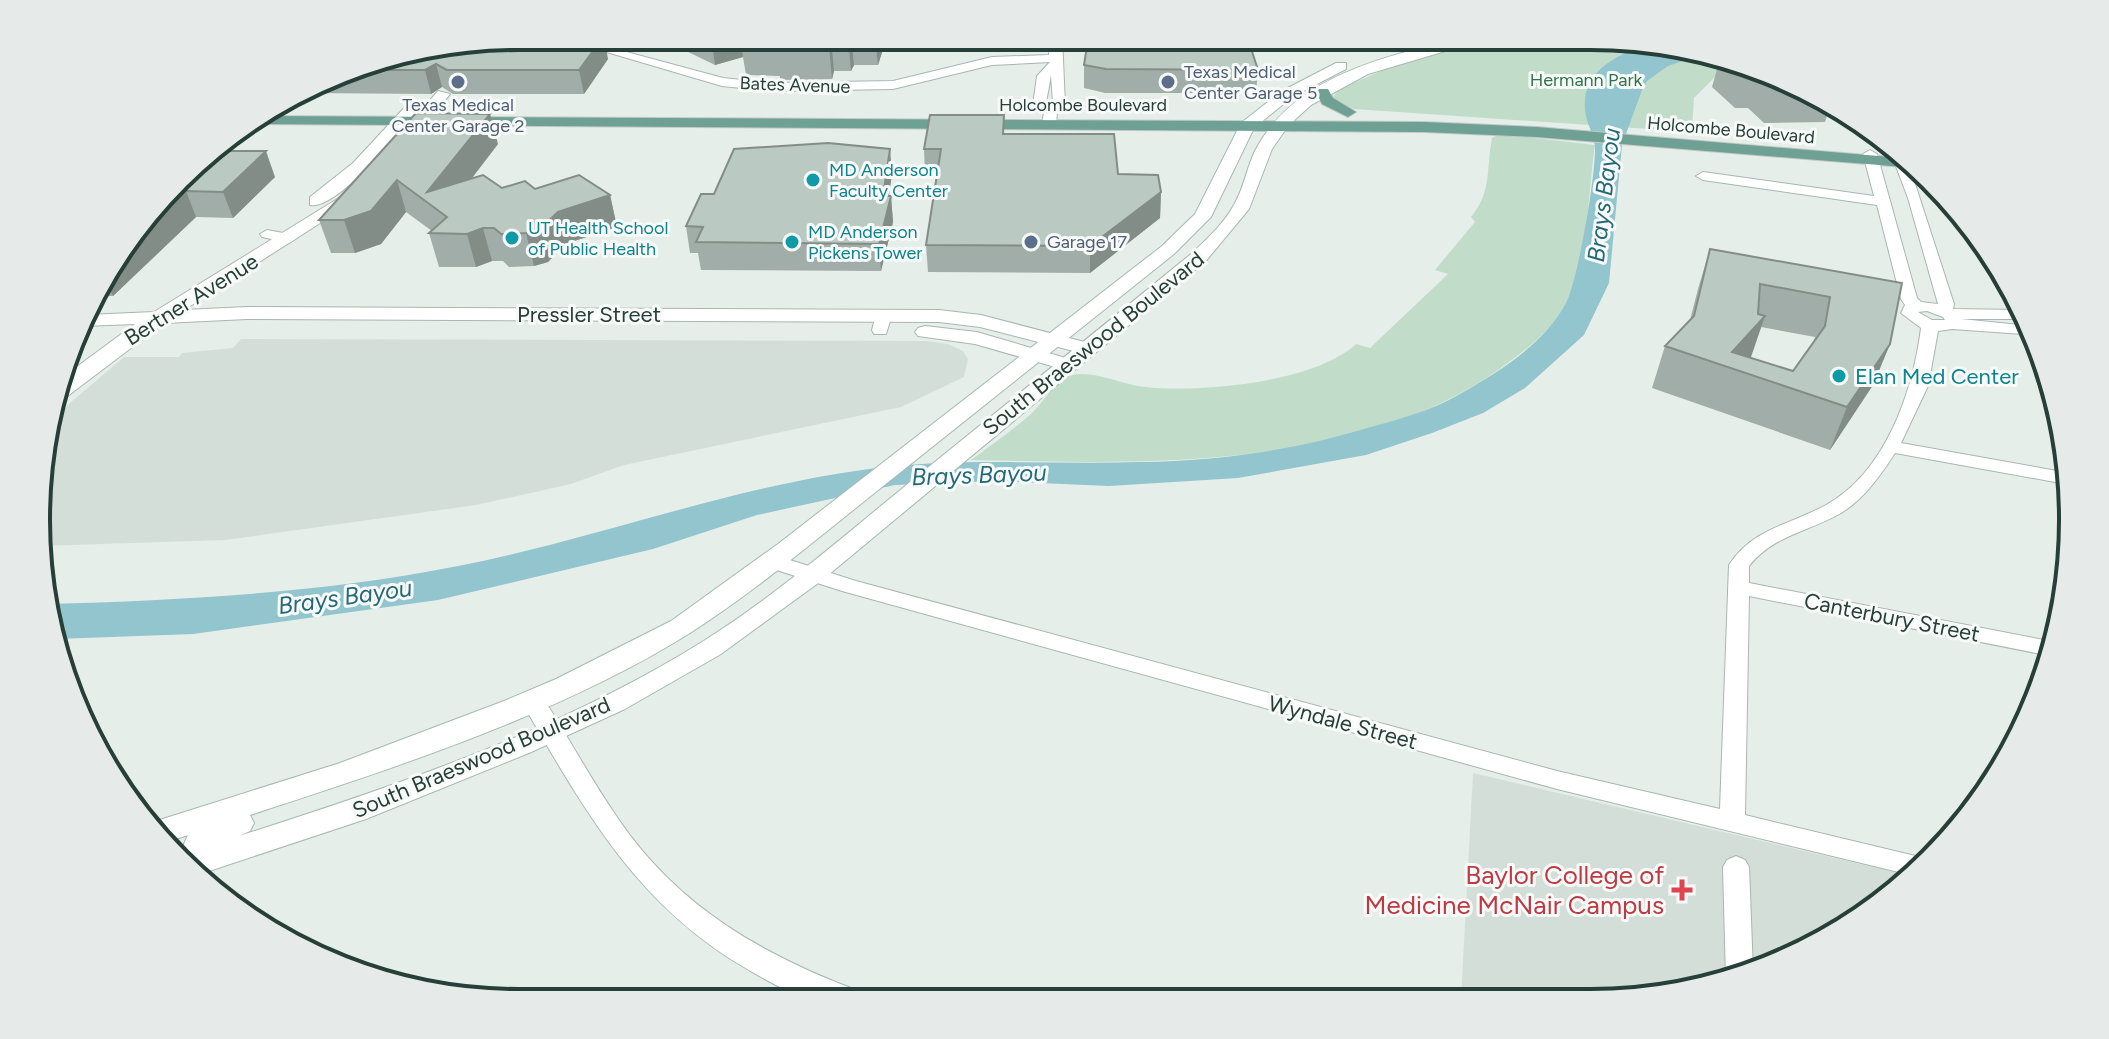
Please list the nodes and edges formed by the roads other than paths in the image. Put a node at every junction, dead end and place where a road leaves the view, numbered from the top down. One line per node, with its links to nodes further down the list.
1 (604, 50): 5 (street, Bates Avenue)
2 (1054, 50): 5 (street)
3 (1386, 50): 9 (main road)
4 (1418, 50): 6 (main road, South Braeswood Boulevard)
5 (1053, 62): 14 (street)
6 (1323, 92): 10 (main road, South Braeswood Boulevard); 11 (main road)
7 (434, 98): 12 (main road, Bertner Avenue); 13 (main road, Holcombe Boulevard)
8 (293, 109): 12 (main road, Holcombe Boulevard)
9 (1263, 112): 10 (main road, Holcombe Boulevard); 14 (main road, Holcombe Boulevard); 17 (main road)
10 (1295, 112): 11 (main road, Holcombe Boulevard); 18 (main road, South Braeswood Boulevard)
11 (1348, 112): 19 (main road, Holcombe Boulevard)
12 (416, 115): 13 (main road, Holcombe Boulevard); 16 (main road, Holcombe Boulevard); 26 (main road, Bertner Avenue)
13 (634, 115): 14 (main road, Holcombe Boulevard)
14 (1050, 117): 17 (main road, Holcombe Boulevard)
15 (272, 121): 16 (main road, Holcombe Boulevard)
16 (400, 122): 25 (main road, Bertner Avenue)
17 (1247, 126): 18 (main road, Holcombe Boulevard); 37 (main road, South Braeswood Boulevard)
18 (1280, 126): 19 (main road, Holcombe Boulevard); 38 (main road, South Braeswood Boulevard)
19 (1537, 128): 20 (main road, Holcombe Boulevard)
20 (1871, 158): 21 (main road, Holcombe Boulevard); 24 (street)
21 (1890, 159)
22 (1908, 175): 29 (street)
23 (1703, 176): 24 (street)
24 (1881, 194): 29 (street)
25 (267, 234): 26 (street, Bertner Avenue); 33 (main road, Bertner Avenue)
26 (289, 238): 27 (main road, Bertner Avenue)
27 (161, 315): 30 (main road, Pressler Street); 33 (main road, Bertner Avenue)
28 (2013, 316): 29 (street)
29 (1944, 319): 34 (street); 43 (street)
30 (366, 320): 32 (main road, Pressler Street); 33 (main road, Pressler Street)
31 (94, 322): 33 (main road, Pressler Street)
32 (882, 322): 37 (main road, Pressler Street); 40 (main road, Pressler Street)
33 (131, 324): 35 (main road, Pressler Street); 42 (main road, Bertner Avenue)
34 (2018, 329)
35 (106, 332): 36 (main road, Pressler Street); 39 (main road, Bertner Avenue)
36 (89, 334)
37 (1056, 338): 38 (main road, Pressler Street); 40 (main road, South Braeswood Boulevard)
38 (1089, 349): 41 (main road, South Braeswood Boulevard)
39 (82, 351)
40 (1035, 354): 41 (main road, Pressler Street); 45 (main road, South Braeswood Boulevard)
41 (1069, 365): 46 (main road, South Braeswood Boulevard)
42 (72, 379)
43 (1891, 447): 44 (street); 47 (street)
44 (2057, 477)
45 (779, 555): 46 (street, Wyndale Street); 49 (main road, South Braeswood Boulevard)
46 (812, 575): 50 (main road, South Braeswood Boulevard); 52 (street, Wyndale Street)
47 (1736, 587): 48 (street, Canterbury Street); 52 (street)
48 (2041, 647)
49 (533, 701): 50 (street); 51 (main road, South Braeswood Boulevard)
50 (553, 731): 55 (main road, South Braeswood Boulevard); 59 (street)
51 (350, 771): 53 (main road, South Braeswood Boulevard); 54 (main road)
52 (1732, 823): 56 (street, Wyndale Street)
53 (168, 830)
54 (193, 856)
55 (199, 861)
56 (1907, 864)
57 (1736, 867): 58 (street)
58 (1739, 964)
59 (820, 989)

